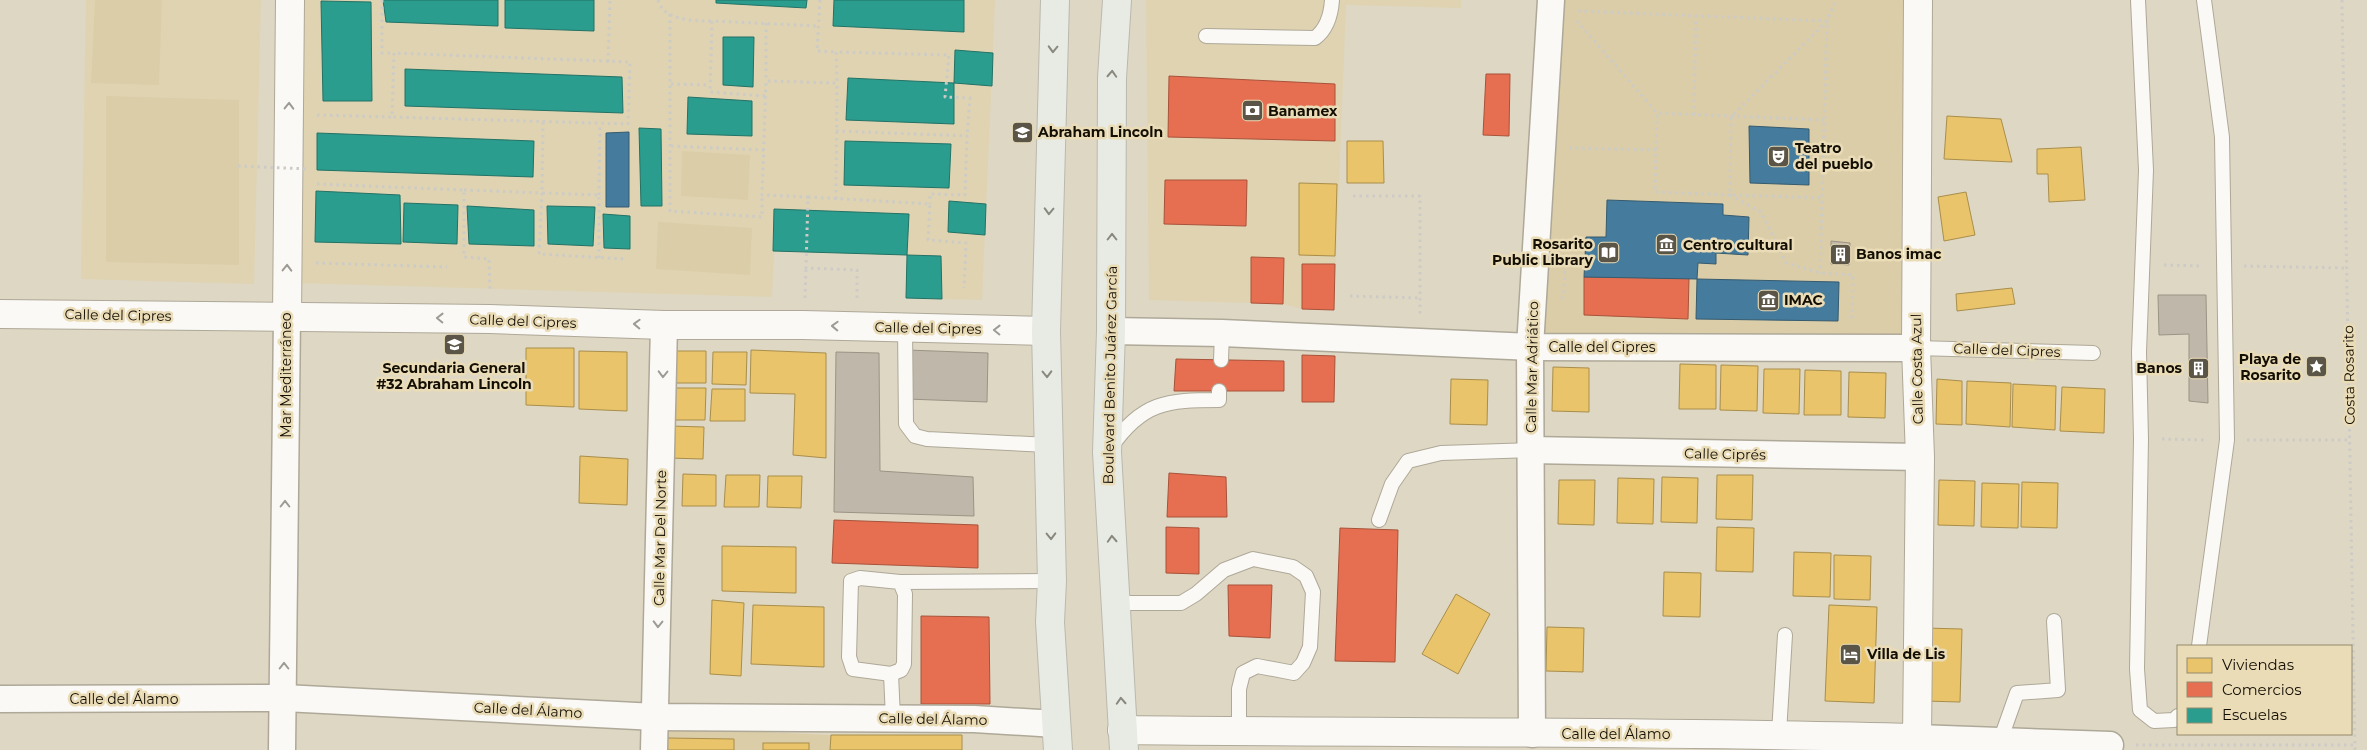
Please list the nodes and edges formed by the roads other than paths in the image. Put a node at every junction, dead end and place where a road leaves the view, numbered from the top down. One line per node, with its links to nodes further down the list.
1 (290, 0): 11 (street, Mar Mediterráneo, one-way to 1)
2 (1055, 0): 14 (main road, one-way to 14)
3 (1117, 0): 15 (main road, Boulevard Benito Juárez García, one-way to 3)
4 (1332, 0): 9 (lane)
5 (1918, 0): 18 (street, Calle Costa Azul)
6 (2138, 0): 37 (lane)
7 (2204, 0): 32 (lane)
8 (1560, 5): 17 (street, Calle Mar Adriático)
9 (1206, 36)
10 (0, 314): 11 (street, Calle del Cipres)
11 (287, 317): 12 (street, Calle del Cipres, one-way to 11); 34 (street, Mar Mediterráneo, one-way to 11)
12 (664, 325): 13 (street, Calle del Cipres, one-way to 12); 36 (street, Calle Mar Del Norte, one-way to 36)
13 (904, 328): 14 (street, Calle del Cipres, one-way to 13); 22 (lane)
14 (1046, 331): 22 (main road, one-way to 22)
15 (1111, 331): 16 (street, Calle del Cipres); 24 (main road, Boulevard Benito Juárez García)
16 (1222, 333): 17 (street, Calle del Cipres); 20 (lane)
17 (1530, 346): 18 (street, Calle del Cipres); 23 (street, Calle Mar Adriático)
18 (1916, 348): 19 (lane, Calle del Cipres); 25 (street, Calle Costa Azul)
19 (2093, 353)
20 (1221, 360)
21 (1219, 391): 24 (lane)
22 (1049, 445): 27 (main road, one-way to 27)
23 (1530, 450): 25 (street, Calle Ciprés); 26 (lane); 41 (street, Calle Mar Adriático)
24 (1107, 452): 29 (main road, Boulevard Benito Juárez García, one-way to 24)
25 (1920, 457): 43 (street, Calle Costa Azul)
26 (1379, 520)
27 (1052, 581): 28 (lane); 42 (main road)
28 (900, 582): 33 (lane); 33 (lane)
29 (1116, 603): 39 (lane); 44 (main road, Boulevard Benito Juárez García, one-way to 29)
30 (2054, 621): 45 (lane)
31 (1785, 635): 40 (lane)
32 (2198, 645)
33 (891, 674): 38 (lane)
34 (284, 698): 35 (street, Calle del Álamo); 36 (street, Calle del Álamo); 48 (street, Mar Mediterráneo)
35 (0, 699)
36 (656, 717): 38 (street, Calle del Álamo); 49 (street, Calle Mar Del Norte)
37 (2177, 717)
38 (893, 718): 42 (street, Calle del Álamo)
39 (1239, 731): 41 (street, Calle del Álamo); 44 (street, Calle del Álamo)
40 (1779, 733): 41 (street, Calle del Álamo); 46 (street, Calle del Álamo)
41 (1532, 734)
42 (1057, 737)
43 (1917, 738): 45 (street, Calle del Álamo); 46 (street, Calle del Álamo)
44 (1123, 740)
45 (2000, 741): 47 (street, Calle del Álamo)
46 (1820, 743)
47 (2110, 745)
48 (282, 750)
49 (654, 750)

